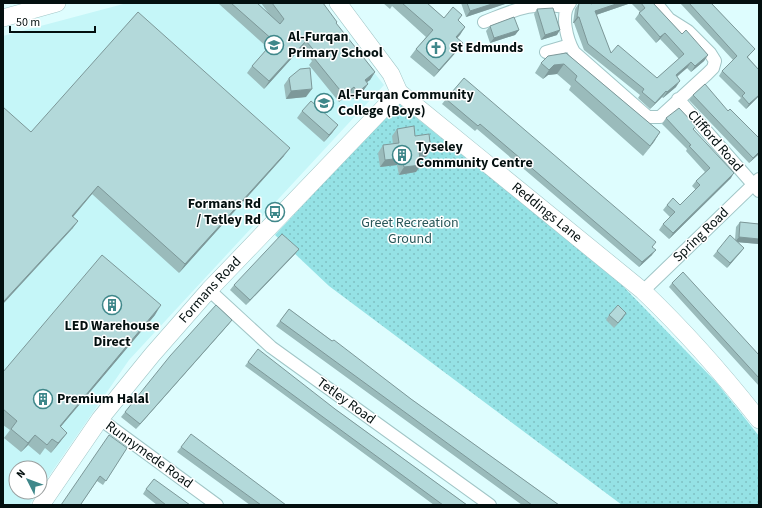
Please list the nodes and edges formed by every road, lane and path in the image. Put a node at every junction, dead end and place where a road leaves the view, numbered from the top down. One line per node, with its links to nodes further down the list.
1 (58, 3): 6 (street)
2 (338, 3): 10 (street, Reddings Lane)
3 (656, 3): 11 (street)
4 (568, 5): 5 (street); 8 (street)
5 (510, 7): 7 (street)
6 (3, 18)
7 (484, 22)
8 (570, 45): 9 (street); 11 (street)
9 (546, 52)
10 (400, 92): 13 (street, Formans Road); 14 (street, Reddings Lane)
11 (678, 99): 12 (street, Clifford Road)
12 (757, 184): 14 (street, Spring Road)
13 (209, 290): 15 (street, Formans Road); 19 (street, Tetley Road)
14 (643, 291): 16 (street, Reddings Lane)
15 (100, 419): 17 (street, Formans Road); 18 (street, Runnymede Road)
16 (759, 420)
17 (41, 505)
18 (217, 505)
19 (490, 505)

